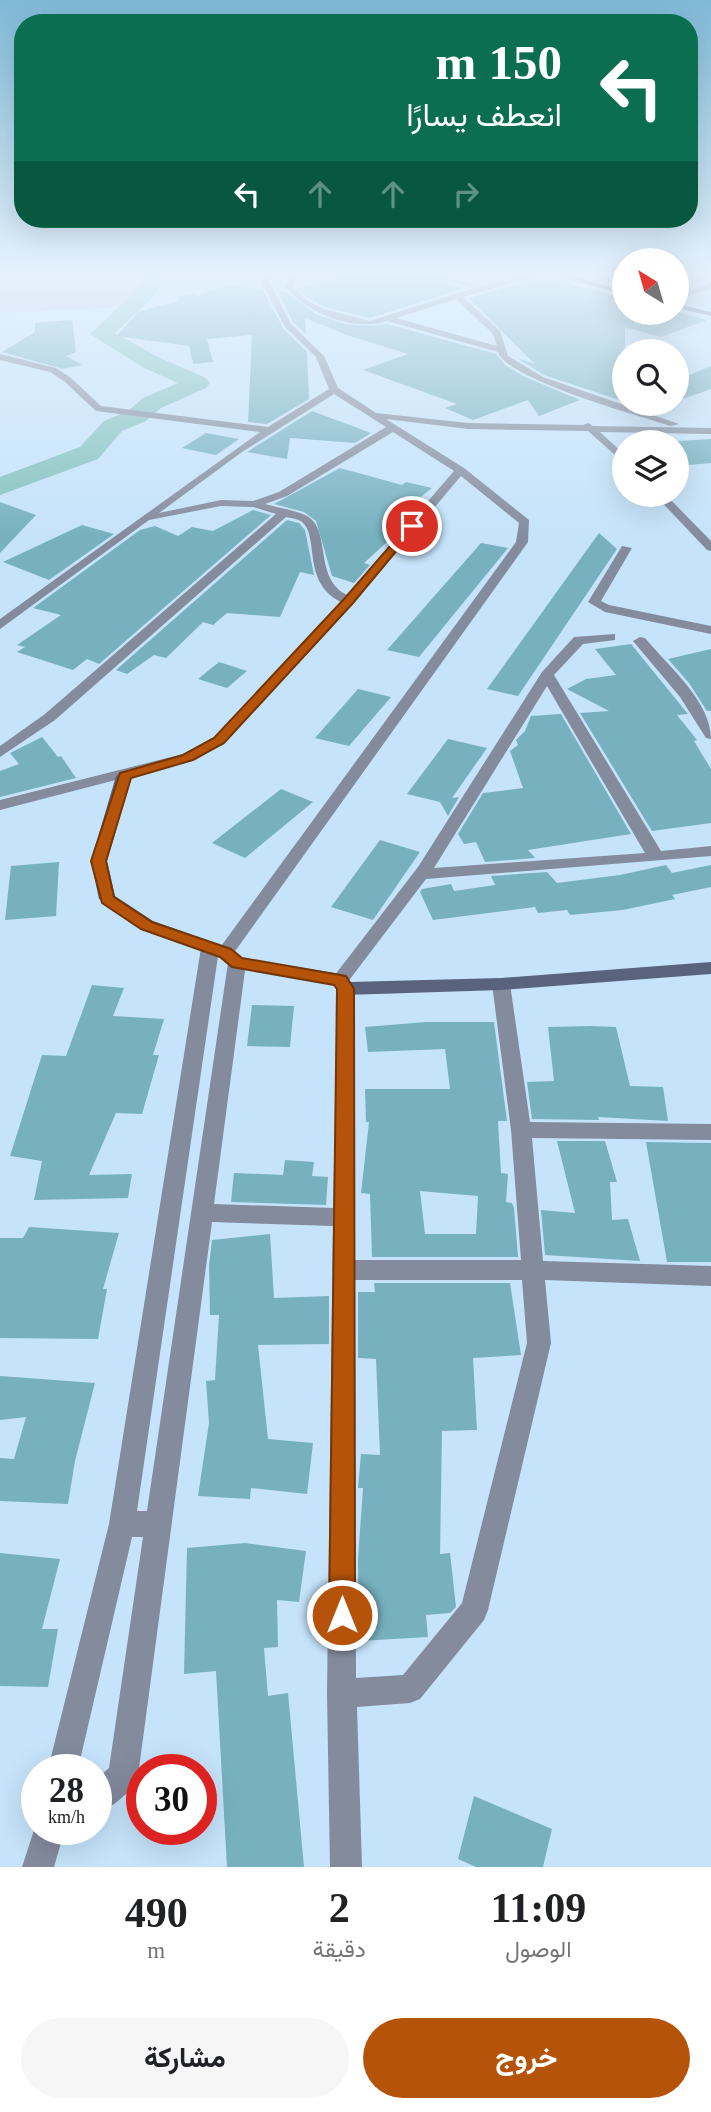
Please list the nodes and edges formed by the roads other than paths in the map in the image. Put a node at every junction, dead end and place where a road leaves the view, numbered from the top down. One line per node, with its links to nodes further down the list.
1 (17, 361): 8 (street)
2 (322, 361): 4 (street)
3 (510, 361): 9 (street)
4 (334, 390): 5 (street); 8 (street)
5 (370, 414): 6 (street); 7 (street)
6 (589, 426): 9 (street); 11 (street)
7 (394, 427): 12 (street); 13 (street)
8 (267, 430): 16 (street)
9 (694, 431): 10 (street)
10 (711, 431)
11 (612, 448)
12 (460, 470): 19 (street); 32 (street)
13 (254, 504): 15 (street); 16 (street)
14 (672, 507): 18 (street)
15 (284, 513): 19 (street); 26 (street)
16 (146, 520): 20 (street)
17 (626, 548): 21 (street)
18 (711, 548)
19 (349, 601): 27 (street)
20 (0, 625)
21 (711, 630)
22 (610, 637): 24 (street)
23 (640, 641): 25 (street)
24 (547, 675): 30 (street); 31 (street)
25 (711, 735)
26 (0, 754)
27 (124, 776): 28 (street); 32 (street)
28 (0, 805)
29 (711, 851): 30 (street)
30 (656, 858): 31 (street)
31 (421, 874): 34 (street)
32 (224, 955): 34 (street); 38 (street); 43 (street)
33 (711, 968): 35 (street)
34 (343, 984): 35 (street); 39 (street)
35 (501, 984): 36 (street)
36 (521, 1130): 37 (street); 41 (street)
37 (711, 1132)
38 (202, 1213): 39 (street); 44 (street)
39 (344, 1217): 40 (street)
40 (344, 1270): 41 (street); 45 (street)
41 (533, 1270): 42 (street); 45 (street)
42 (711, 1276)
43 (121, 1524): 44 (street); 46 (street)
44 (158, 1524): 47 (street)
45 (342, 1694): 48 (street)
46 (67, 1754)
47 (112, 1785)
48 (346, 1867)

